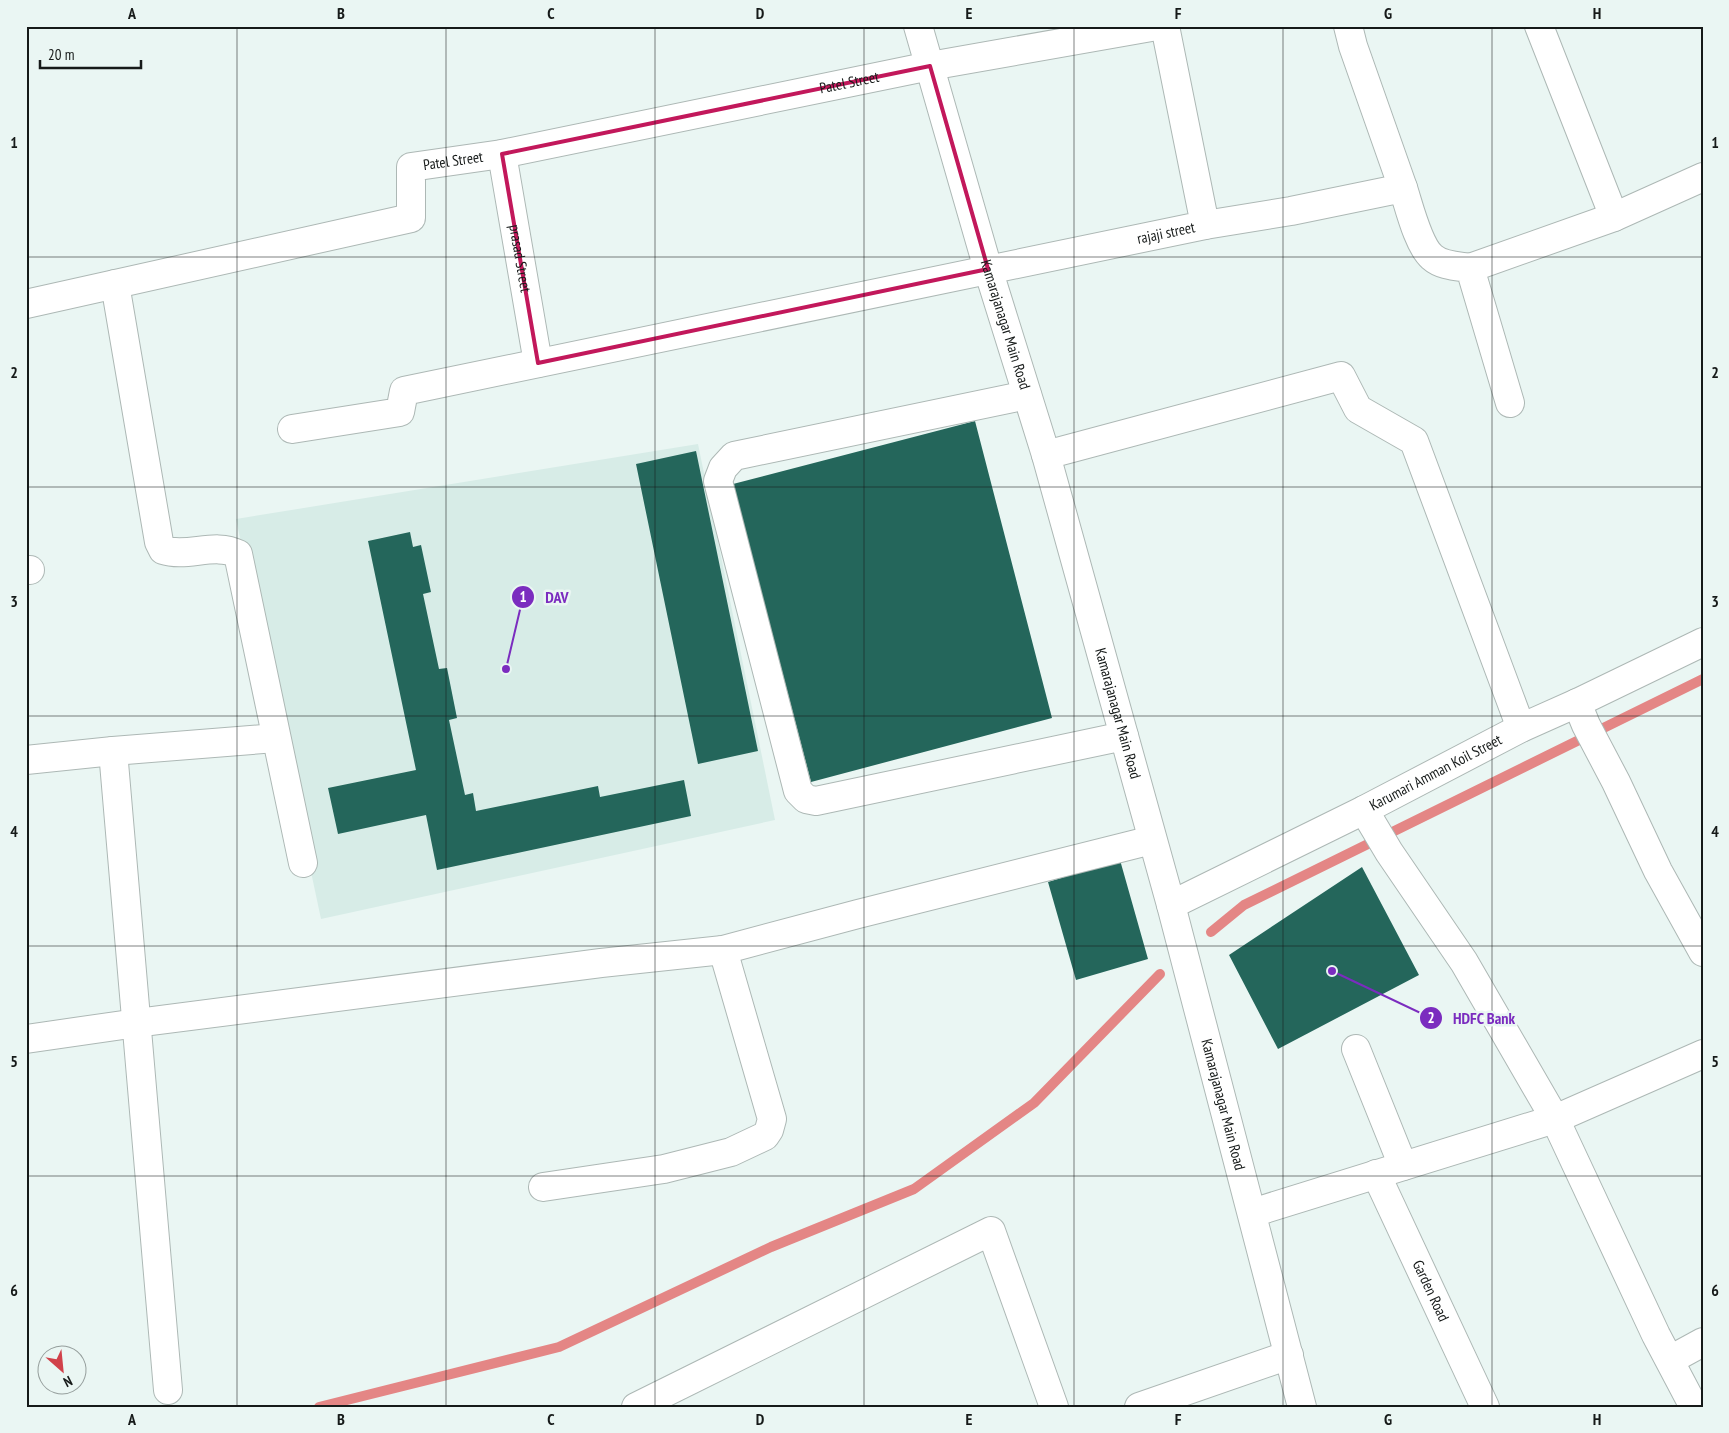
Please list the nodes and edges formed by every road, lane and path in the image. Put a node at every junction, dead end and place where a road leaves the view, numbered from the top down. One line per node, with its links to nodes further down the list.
1 (918, 26): 6 (street, Kamarajanagar Main Road)
2 (1158, 26): 6 (street)
3 (1165, 26): 11 (street, rajaji street)
4 (1348, 26): 9 (street)
5 (1539, 26): 10 (street)
6 (930, 66): 7 (street, Patel Street); 13 (street, Kamarajanagar Main Road)
7 (502, 154): 14 (street, Patel Street); 16 (street, prasad Street)
8 (1703, 177): 10 (street)
9 (1403, 188): 11 (street); 12 (street)
10 (1614, 217): 12 (street)
11 (1205, 225): 13 (street, rajaji street)
12 (1470, 268): 18 (street)
13 (988, 269): 16 (street, rajaji street); 17 (street, Kamarajanagar Main Road)
14 (116, 284): 15 (street, Patel Street); 25 (street)
15 (26, 304)
16 (538, 363): 19 (street, rajaji street)
17 (1027, 395): 20 (street, Kamarajanagar Main Road); 24 (street)
18 (1510, 403)
19 (292, 429)
20 (1046, 455): 23 (street); 24 (street, Kamarajanagar Main Road)
21 (1703, 642): 22 (street, Karumari Amman Koil Street)
22 (1577, 703): 23 (street, Karumari Amman Koil Street); 33 (street)
23 (1520, 728): 28 (street, Karumari Amman Koil Street)
24 (1124, 736): 29 (street, Kamarajanagar Main Road)
25 (276, 738): 26 (street); 30 (street)
26 (113, 751): 27 (street); 34 (street)
27 (26, 760)
28 (1364, 810): 31 (street, Karumari Amman Koil Street); 38 (street)
29 (1152, 840): 31 (street, Kamarajanagar Main Road); 32 (street)
30 (302, 863)
31 (1171, 905): 42 (street, Kamarajanagar Main Road)
32 (722, 950): 34 (street); 41 (street)
33 (1703, 952)
34 (136, 1023): 35 (street); 46 (street)
35 (26, 1039)
36 (1356, 1049): 39 (street)
37 (1703, 1054): 38 (street)
38 (1555, 1119): 39 (street); 45 (street)
39 (1403, 1166): 40 (street)
40 (1376, 1174): 42 (street); 51 (street, Garden Road)
41 (543, 1187)
42 (1252, 1213): 44 (street, Kamarajanagar Main Road)
43 (1703, 1342): 45 (street)
44 (1289, 1355): 49 (street); 50 (street, Kamarajanagar Main Road)
45 (1670, 1360): 52 (street)
46 (168, 1390)
47 (636, 1407): 48 (street)
48 (1054, 1407)
49 (1139, 1407)
50 (1302, 1407)
51 (1485, 1407)
52 (1694, 1407)

